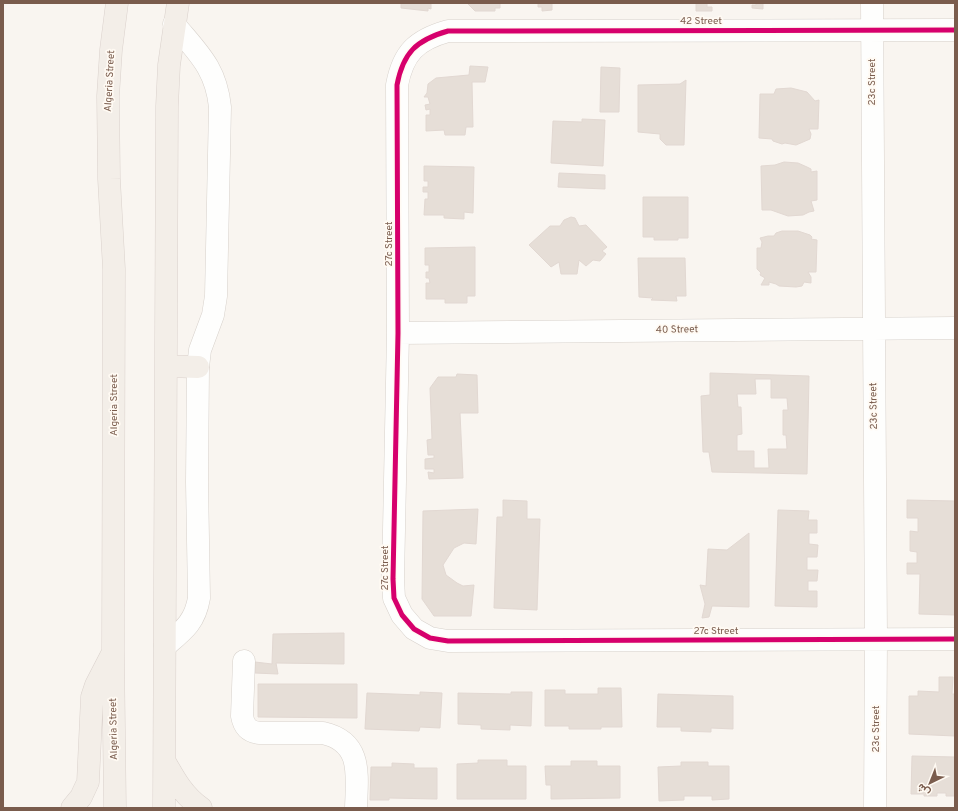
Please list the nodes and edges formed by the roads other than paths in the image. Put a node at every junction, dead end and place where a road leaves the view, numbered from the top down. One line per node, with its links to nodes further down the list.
1 (117, 3): 15 (main road, Algeria Street)
2 (872, 3): 4 (street, 23c Street)
3 (176, 13): 10 (main road); 11 (street)
4 (872, 30): 5 (street, 42 Street); 6 (street, 42 Street); 7 (street, 23c Street)
5 (955, 30)
6 (448, 31): 9 (street, 27c Street)
7 (873, 328): 8 (street, 40 Street); 9 (street, 40 Street); 12 (street, 23c Street)
8 (955, 328)
9 (398, 333): 12 (street, 27c Street)
10 (166, 366): 11 (main road); 14 (main road)
11 (198, 367): 14 (street)
12 (876, 639): 13 (street, 27c Street); 23 (street, 23c Street)
13 (955, 639)
14 (166, 646): 17 (main road)
15 (113, 651): 18 (main road); 19 (main road, Algeria Street)
16 (244, 661): 22 (street)
17 (165, 761): 20 (main road); 21 (main road)
18 (72, 808)
19 (115, 808)
20 (164, 808)
21 (201, 808)
22 (356, 808)
23 (875, 808)

